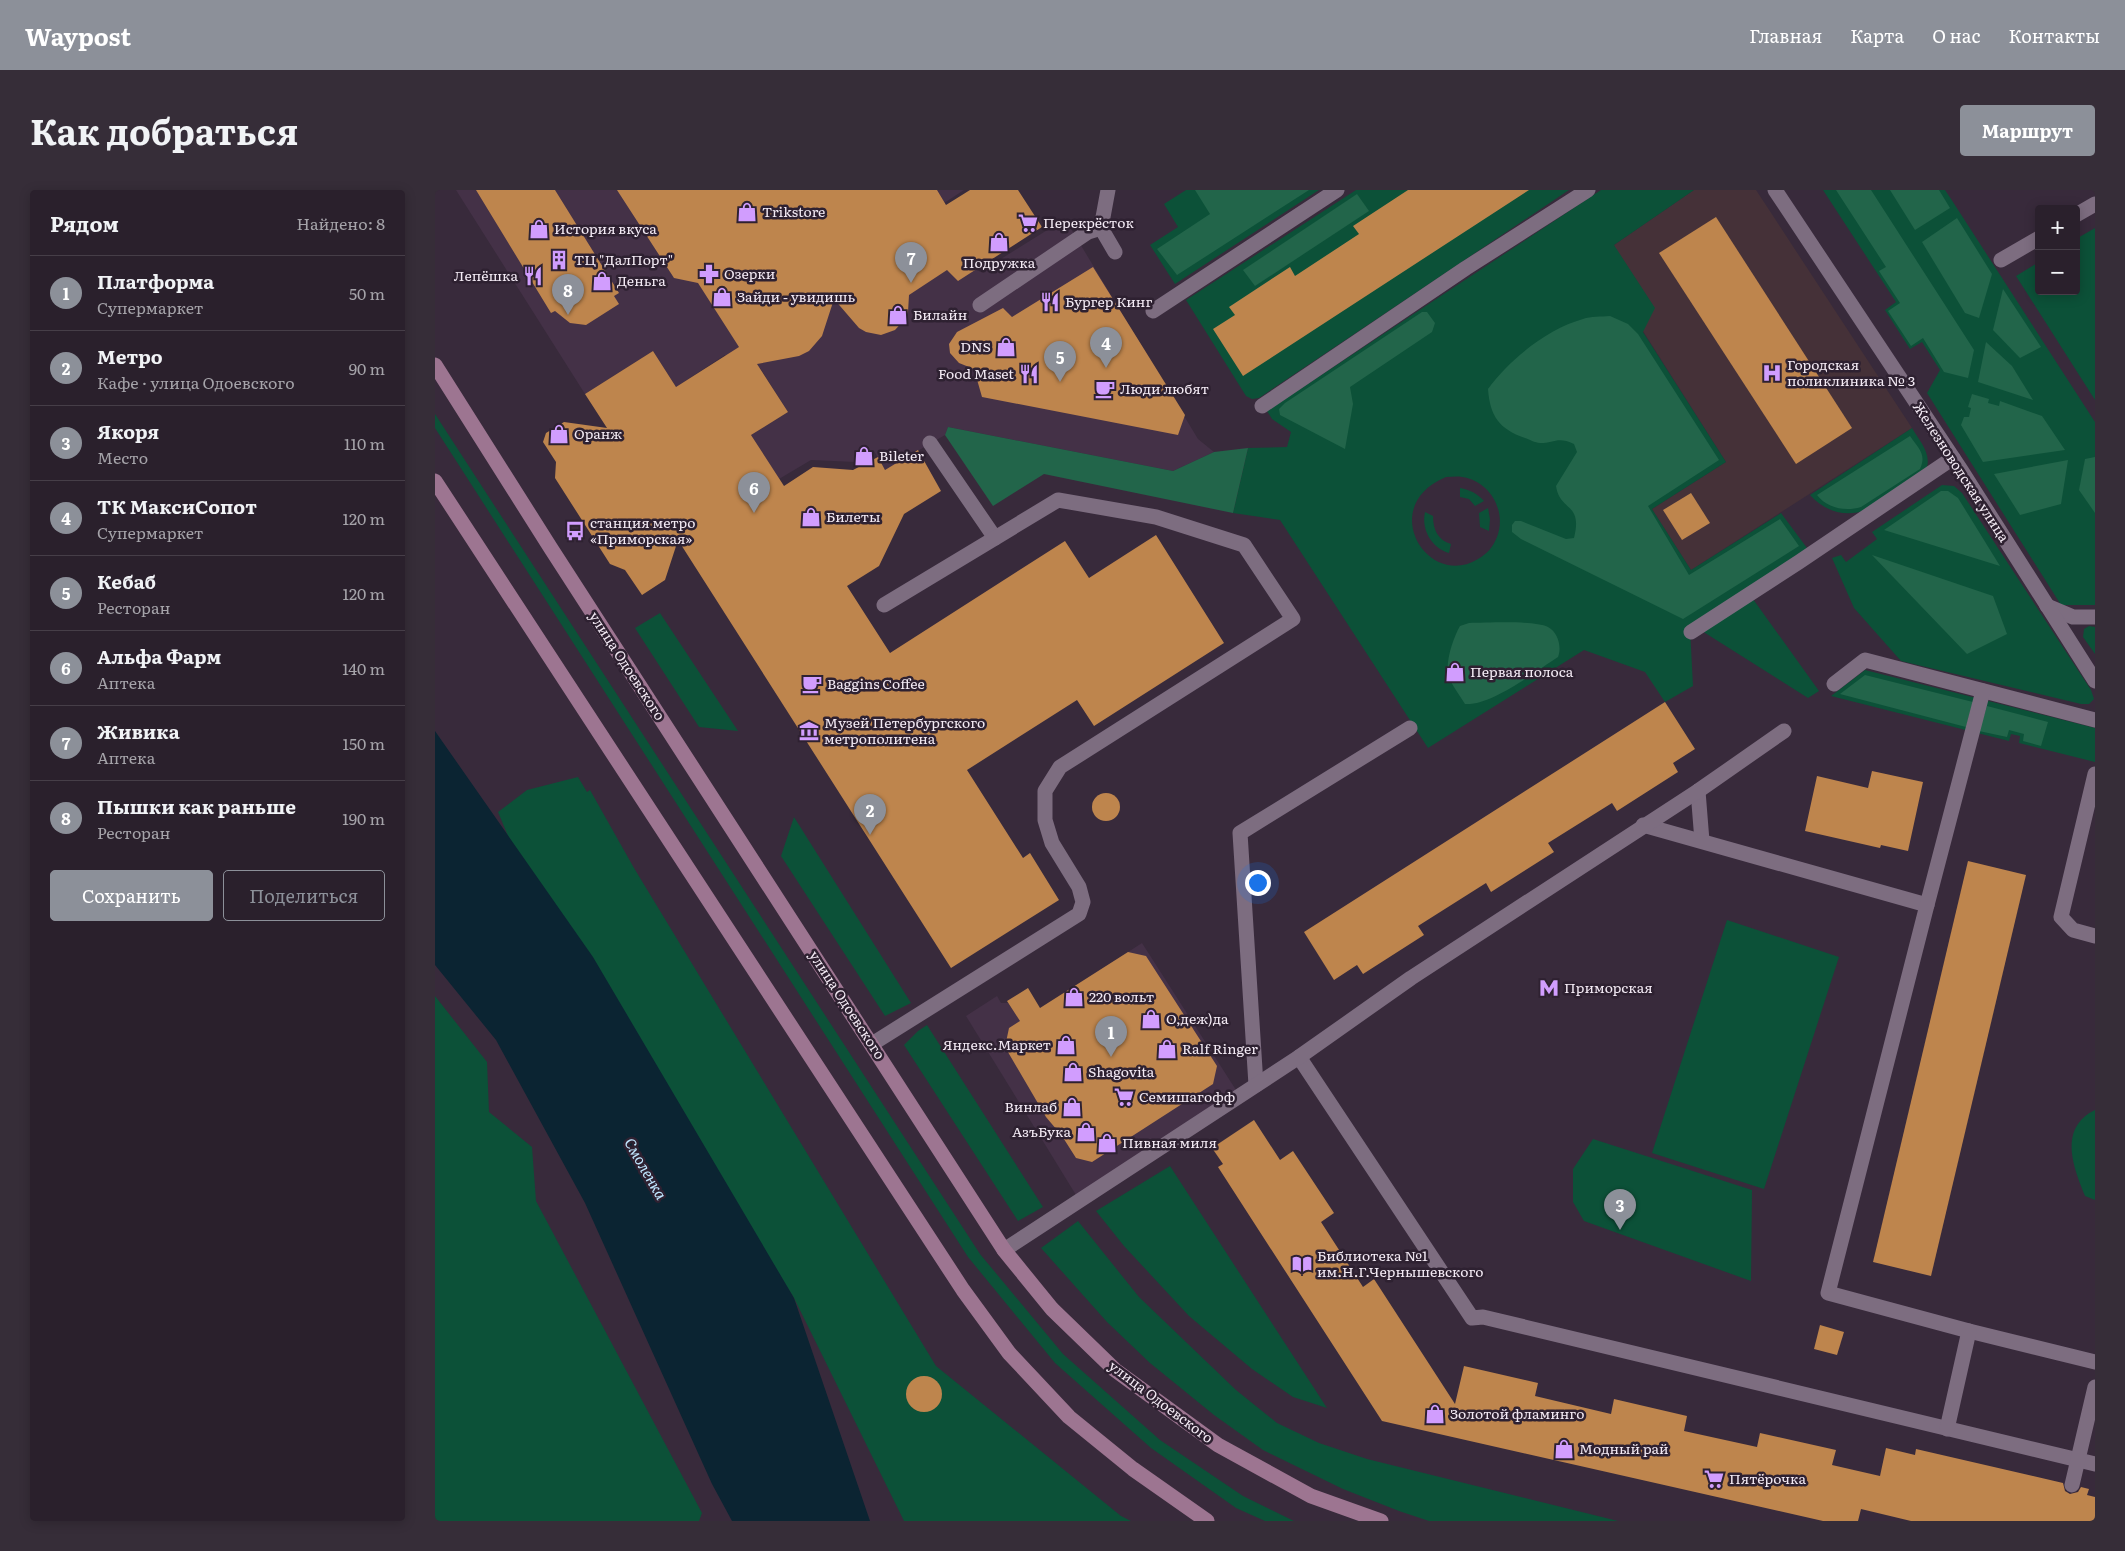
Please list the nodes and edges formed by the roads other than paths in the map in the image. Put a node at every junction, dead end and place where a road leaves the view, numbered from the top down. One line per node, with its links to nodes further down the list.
1 (1108, 190): 7 (street)
2 (1337, 190): 12 (street)
3 (1587, 190): 14 (street)
4 (1775, 190): 16 (street, Железноводская улица)
5 (2095, 204): 6 (street)
6 (2080, 213)
7 (1101, 228): 9 (street); 11 (street)
8 (2035, 240): 10 (street)
9 (1115, 252)
10 (2001, 260)
11 (980, 305)
12 (1153, 311)
13 (435, 365): 35 (street, улица Одоевского)
14 (1262, 406)
15 (931, 443): 18 (street)
16 (1953, 458): 20 (street, Железноводская улица); 22 (street)
17 (435, 480): 46 (street)
18 (995, 538): 19 (street); 35 (street)
19 (884, 606)
20 (2047, 606): 21 (street); 23 (street, Железноводская улица)
21 (2095, 617)
22 (1691, 632)
23 (2095, 681)
24 (1834, 684): 25 (street)
25 (1983, 691): 26 (street); 33 (street)
26 (2095, 720)
27 (1410, 728): 37 (street)
28 (1785, 731): 30 (street)
29 (2095, 774): 34 (street)
30 (1698, 791): 31 (street); 32 (street)
31 (1643, 825): 32 (street); 36 (street)
32 (1702, 842): 33 (street)
33 (1927, 905): 39 (street)
34 (2095, 936)
35 (872, 1044): 38 (street, улица Одоевского)
36 (1299, 1056): 37 (street); 42 (street)
37 (1256, 1085): 38 (street)
38 (1004, 1250): 47 (street, улица Одоевского)
39 (1969, 1331): 40 (street); 42 (street)
40 (2095, 1362)
41 (2095, 1387): 43 (street)
42 (1947, 1429): 43 (street)
43 (2078, 1460): 44 (street); 45 (street)
44 (2095, 1464)
45 (2072, 1485)
46 (1207, 1521)
47 (1381, 1521)

